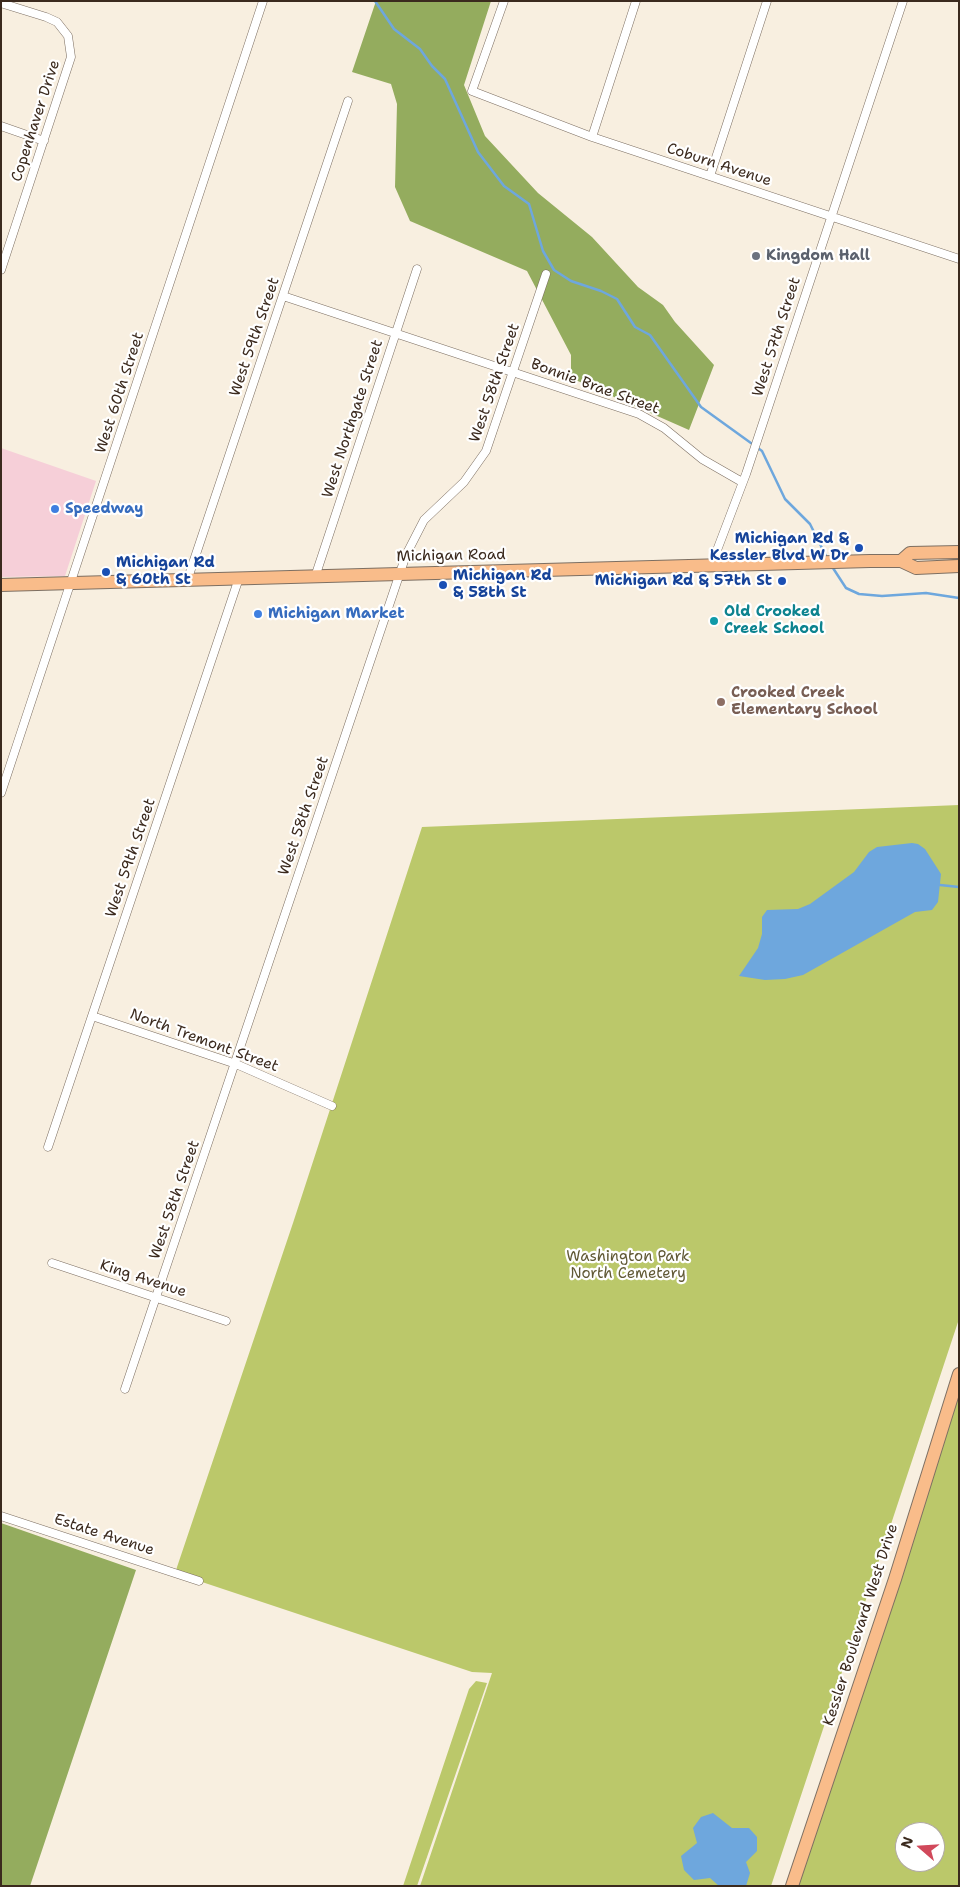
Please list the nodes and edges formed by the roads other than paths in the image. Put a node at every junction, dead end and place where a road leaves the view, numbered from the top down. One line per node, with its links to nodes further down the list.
1 (264, 1): 29 (street, West 60th Street)
2 (504, 1): 9 (street, Coburn Avenue)
3 (636, 1): 9 (street)
4 (767, 1): 11 (street)
5 (902, 1): 12 (street, West 57th Street)
6 (1, 3): 10 (street, Copenhaver Drive)
7 (348, 101): 17 (street, West 59th Street)
8 (1, 126): 10 (street)
9 (592, 137): 11 (street, Coburn Avenue)
10 (44, 141): 15 (street, Copenhaver Drive)
11 (710, 176): 12 (street, Coburn Avenue)
12 (831, 217): 13 (street, Coburn Avenue); 20 (street, West 57th Street)
13 (959, 259)
14 (417, 269): 18 (street, West Northgate Street)
15 (1, 270)
16 (546, 274): 19 (street, West 58th Street)
17 (283, 296): 18 (street, Bonnie Brae Street); 28 (street, West 59th Street)
18 (396, 334): 19 (street, Bonnie Brae Street); 26 (street, West Northgate Street)
19 (513, 372): 20 (street, Bonnie Brae Street); 25 (street, West 58th Street)
20 (742, 482): 23 (street, West 57th Street)
21 (959, 552): 22 (main road, Michigan Road)
22 (901, 561): 23 (main road, Michigan Road); 24 (main road, Michigan Road)
23 (710, 566): 25 (main road, Michigan Road)
24 (959, 566)
25 (400, 574): 26 (main road, Michigan Road); 33 (street, West 58th Street)
26 (315, 576): 27 (main road, Michigan Road)
27 (239, 578): 28 (main road, Michigan Road); 32 (street, West 59th Street)
28 (186, 581): 29 (main road, Michigan Road)
29 (71, 584): 30 (main road, Michigan Road); 31 (street, West 60th Street)
30 (1, 586)
31 (1, 793)
32 (92, 1016): 33 (street, North Tremont Street); 35 (street, West 59th Street)
33 (236, 1064): 34 (street, North Tremont Street); 37 (street, West 58th Street)
34 (332, 1106)
35 (48, 1147)
36 (52, 1263): 37 (street, King Avenue)
37 (157, 1298): 38 (street, King Avenue); 40 (street, West 58th Street)
38 (226, 1321)
39 (959, 1374): 43 (main road, Kessler Boulevard West Drive)
40 (126, 1389)
41 (1, 1516): 42 (street, Estate Avenue)
42 (198, 1580)
43 (792, 1886)

